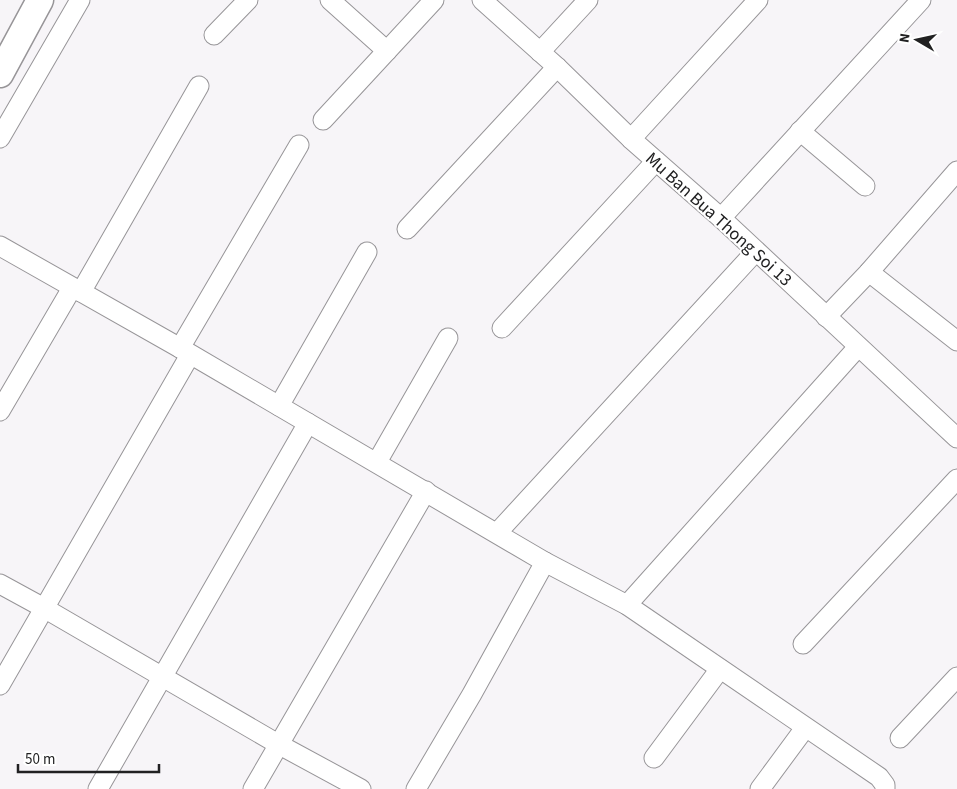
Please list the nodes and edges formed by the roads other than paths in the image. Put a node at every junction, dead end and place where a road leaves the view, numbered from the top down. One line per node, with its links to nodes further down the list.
1 (40, 0): 14 (street)
2 (80, 0): 18 (street)
3 (248, 0): 10 (street)
4 (330, 0): 11 (street)
5 (434, 0): 11 (street)
6 (482, 0): 12 (street, Mu Ban Bua Thong Soi 13)
7 (588, 0): 12 (street)
8 (758, 0): 19 (street)
9 (921, 0): 17 (street)
10 (214, 35)
11 (387, 51): 16 (street)
12 (540, 52): 13 (street, Mu Ban Bua Thong Soi 13)
13 (557, 67): 19 (street, Mu Ban Bua Thong Soi 13); 25 (street)
14 (0, 74)
15 (199, 86): 30 (street)
16 (323, 120)
17 (800, 130): 23 (street); 24 (street)
18 (0, 138)
19 (631, 138): 21 (street, Mu Ban Bua Thong Soi 13)
20 (299, 146): 36 (street)
21 (656, 161): 24 (street, Mu Ban Bua Thong Soi 13); 32 (street)
22 (957, 171): 29 (street)
23 (865, 186)
24 (721, 218): 27 (street, Mu Ban Bua Thong Soi 13)
25 (407, 229)
26 (0, 246): 30 (street)
27 (756, 251): 31 (street, Mu Ban Bua Thong Soi 13); 44 (street)
28 (367, 252): 37 (street)
29 (869, 272): 31 (street); 34 (street)
30 (76, 290): 36 (street); 38 (street)
31 (826, 317): 35 (street, Mu Ban Bua Thong Soi 13)
32 (502, 328)
33 (448, 338): 41 (street)
34 (957, 341)
35 (858, 347): 40 (street, Mu Ban Bua Thong Soi 13); 47 (street)
36 (185, 351): 37 (street); 48 (street)
37 (279, 406): 39 (street)
38 (0, 411)
39 (308, 423): 41 (street); 52 (street)
40 (957, 438)
41 (377, 462): 43 (street)
42 (957, 479): 49 (street)
43 (426, 491): 44 (street); 56 (street)
44 (497, 532): 45 (street)
45 (545, 562): 47 (street); 61 (street)
46 (0, 584): 48 (street)
47 (626, 604): 50 (street)
48 (44, 608): 52 (street); 53 (street)
49 (803, 644)
50 (720, 669): 54 (street); 57 (street)
51 (957, 677): 55 (street)
52 (161, 678): 56 (street); 58 (street)
53 (0, 685)
54 (805, 728): 62 (street); 63 (street)
55 (900, 738)
56 (278, 744): 59 (street); 60 (street)
57 (654, 758)
58 (98, 789)
59 (253, 789)
60 (361, 789)
61 (416, 789)
62 (760, 789)
63 (886, 789)

